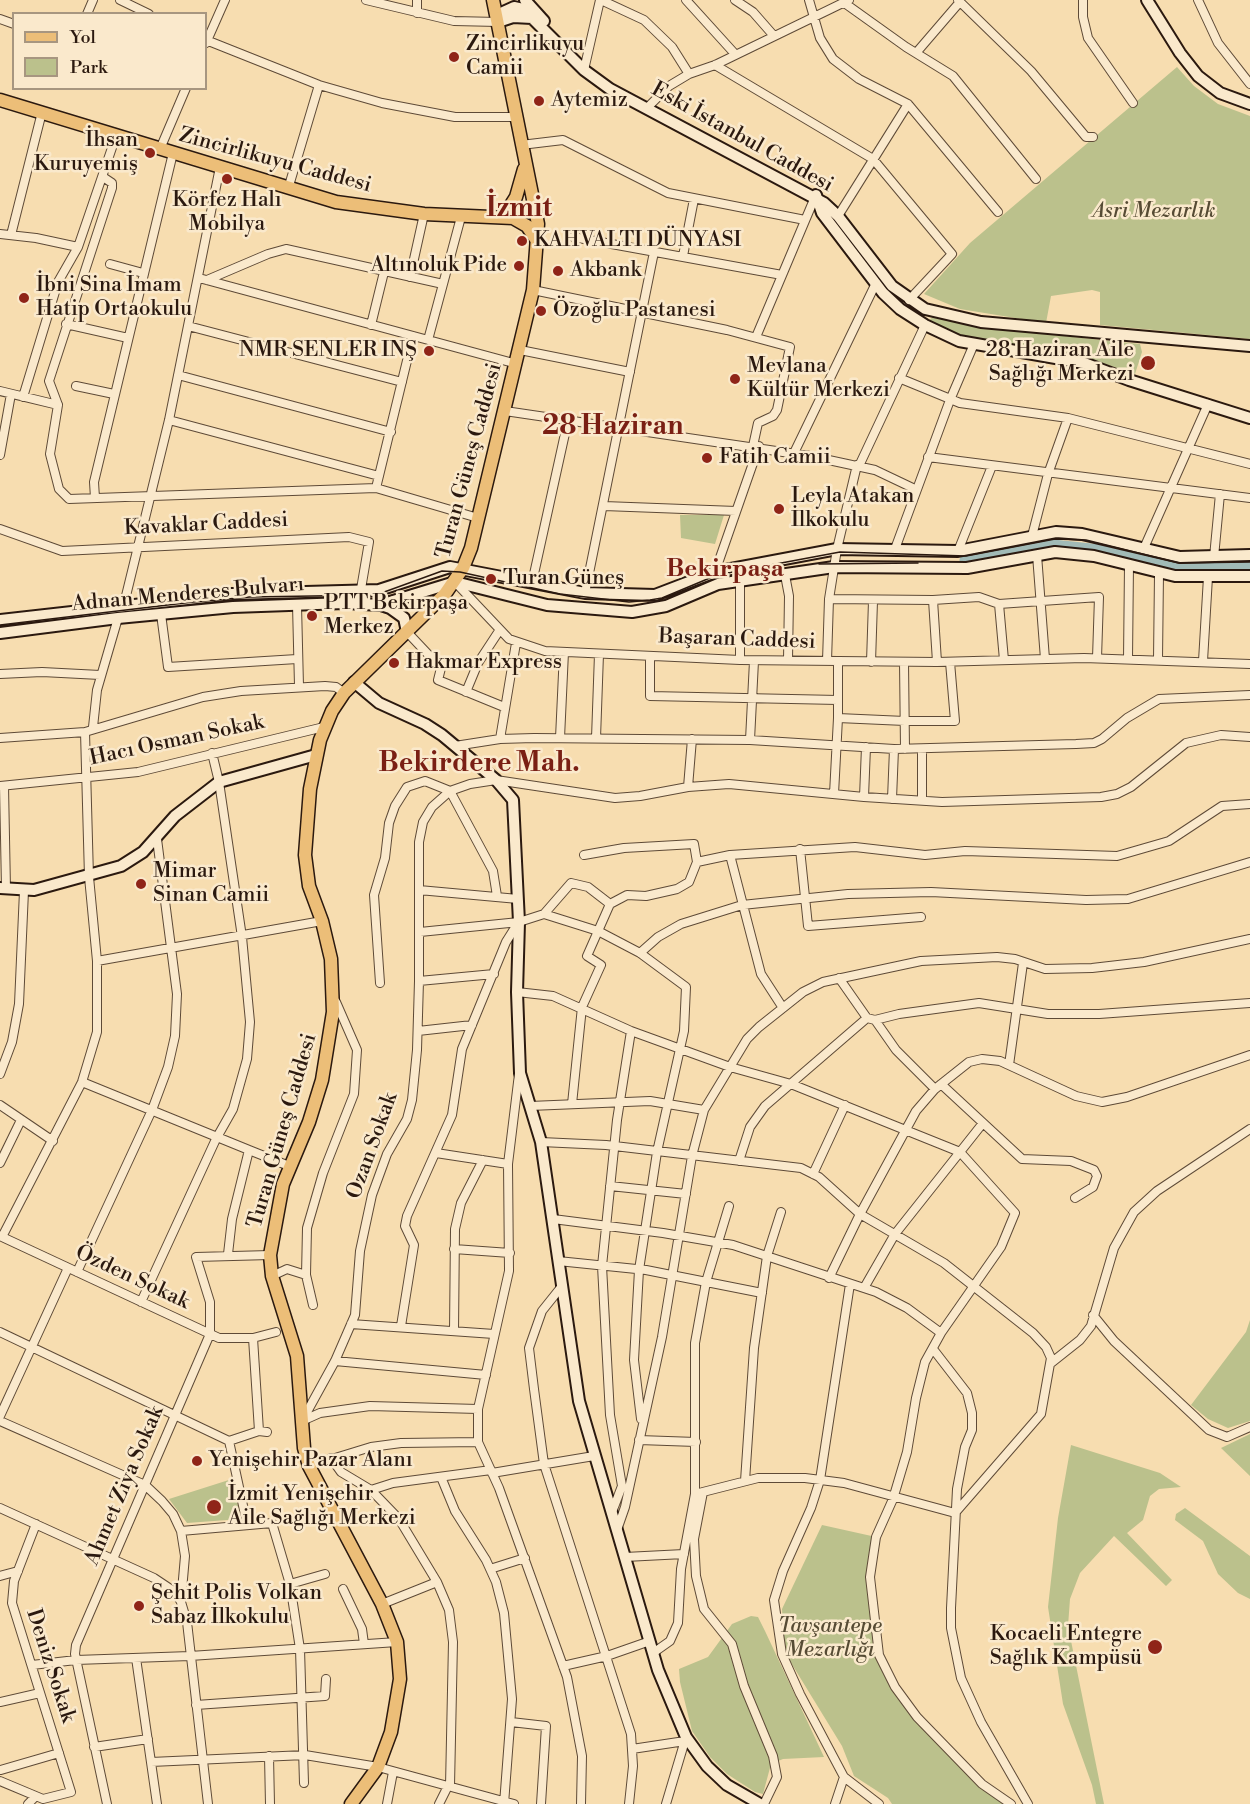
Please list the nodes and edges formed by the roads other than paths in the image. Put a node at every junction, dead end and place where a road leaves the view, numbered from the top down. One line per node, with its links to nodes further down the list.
1 (120, 0): 16 (street)
2 (225, 0): 22 (street)
3 (366, 0): 18 (street)
4 (417, 0): 18 (street)
5 (493, 0): 20 (main road, Turan Güneş Caddesi)
6 (525, 0): 17 (main road, Eski İstanbul Caddesi)
7 (601, 0): 27 (street); 28 (street)
8 (686, 0): 25 (street)
9 (735, 0): 21 (street)
10 (809, 0): 19 (street)
11 (1083, 0): 34 (street)
12 (1148, 0): 35 (main road)
13 (1198, 0): 29 (street)
14 (846, 1): 19 (street); 24 (street)
15 (958, 2): 24 (street); 40 (street)
16 (145, 12)
17 (536, 12): 20 (main road); 27 (main road, Eski İstanbul Caddesi)
18 (417, 13): 20 (street)
19 (816, 16): 21 (street); 33 (street)
20 (498, 22): 27 (main road, Eski İstanbul Caddesi); 38 (main road, Turan Güneş Caddesi)
21 (774, 36): 25 (street)
22 (207, 39)
23 (207, 41): 30 (street)
24 (916, 53): 48 (street)
25 (735, 54): 26 (street)
26 (715, 65): 28 (street); 44 (street)
27 (585, 67): 36 (main road, Eski İstanbul Caddesi)
28 (689, 74): 36 (street)
29 (1250, 84)
30 (319, 85): 38 (street); 49 (street)
31 (185, 90): 42 (street)
32 (0, 100): 37 (main road, Zincirlikuyu Caddesi)
33 (908, 104): 44 (street); 52 (street)
34 (1133, 104)
35 (1250, 104)
36 (649, 106): 50 (main road, Eski İstanbul Caddesi)
37 (42, 112): 39 (main road, Zincirlikuyu Caddesi); 59 (street)
38 (517, 117): 41 (main road, Turan Güneş Caddesi)
39 (116, 136): 42 (main road, Zincirlikuyu Caddesi); 47 (street)
40 (1093, 137)
41 (521, 145): 45 (main road, Turan Güneş Caddesi); 51 (street)
42 (160, 149): 43 (main road, Zincirlikuyu Caddesi)
43 (173, 153): 46 (main road, Zincirlikuyu Caddesi); 67 (street)
44 (873, 159): 53 (street); 74 (street)
45 (525, 165): 55 (main road); 61 (main road, Turan Güneş Caddesi)
46 (220, 167): 49 (main road, Zincirlikuyu Caddesi); 70 (street)
47 (104, 177): 62 (street); 76 (street)
48 (1036, 179)
49 (288, 189): 54 (main road, Zincirlikuyu Caddesi)
50 (816, 194): 53 (main road, Eski İstanbul Caddesi); 57 (street); 71 (main road)
51 (694, 199): 57 (street); 64 (street)
52 (998, 212)
53 (840, 213): 74 (main road, Eski İstanbul Caddesi)
54 (424, 214): 56 (main road, Zincirlikuyu Caddesi); 69 (street)
55 (504, 216): 56 (main road, Zincirlikuyu Caddesi); 61 (main road)
56 (461, 217): 72 (street)
57 (805, 220): 68 (street)
58 (0, 234): 59 (street)
59 (12, 235): 62 (street)
60 (573, 237): 63 (street)
61 (537, 241): 73 (main road, Turan Güneş Caddesi)
62 (78, 247): 96 (street)
63 (654, 252): 64 (street); 75 (street)
64 (683, 256): 68 (street)
65 (110, 264): 67 (street)
66 (384, 272): 69 (street); 70 (street); 77 (street)
67 (143, 273): 82 (street)
68 (782, 274): 81 (street)
69 (410, 277): 72 (street)
70 (203, 279): 77 (street); 79 (street)
71 (876, 283): 78 (main road); 109 (street)
72 (443, 284): 83 (street)
73 (533, 290): 75 (street); 86 (main road, Turan Güneş Caddesi)
74 (910, 298): 85 (main road, Eski İstanbul Caddesi)
75 (642, 312): 81 (street); 88 (street)
76 (66, 324): 82 (street); 99 (street)
77 (371, 325): 80 (street)
78 (926, 325): 84 (main road); 90 (street)
79 (188, 326): 89 (street); 91 (street)
80 (413, 336): 83 (street); 91 (street)
81 (756, 337): 107 (street)
82 (128, 338): 95 (street)
83 (428, 340): 87 (street)
84 (974, 344): 97 (street); 98 (main road)
85 (1250, 344)
86 (520, 350): 87 (main road, Turan Güneş Caddesi); 88 (street)
87 (517, 364): 100 (main road, Turan Güneş Caddesi)
88 (630, 372): 105 (street)
89 (178, 375): 103 (street); 106 (street)
90 (899, 378): 97 (street); 113 (street)
91 (402, 382): 106 (street)
92 (76, 386): 95 (street)
93 (0, 391): 94 (street)
94 (11, 394): 96 (street); 110 (street)
95 (114, 394): 122 (street)
96 (23, 397): 99 (street)
97 (950, 400): 101 (street); 111 (street)
98 (1208, 404): 102 (main road); 108 (street)
99 (58, 405): 122 (street)
100 (505, 411): 104 (street); 126 (main road, Turan Güneş Caddesi)
101 (1068, 418): 108 (street); 115 (street)
102 (1250, 418)
103 (168, 420): 116 (street); 121 (street)
104 (568, 420): 105 (street); 147 (street)
105 (620, 426): 107 (street); 124 (street)
106 (391, 432): 116 (street)
107 (756, 446): 109 (street); 125 (street)
108 (1185, 449): 112 (street); 118 (street)
109 (794, 453): 113 (street)
110 (0, 455)
111 (928, 458): 114 (street); 119 (street)
112 (1250, 464)
113 (858, 465): 119 (street); 131 (street)
114 (992, 466): 115 (street); 133 (street)
115 (1048, 474): 118 (street); 128 (street)
116 (379, 476): 117 (street)
117 (376, 488): 121 (street); 126 (street)
118 (1169, 488): 120 (street); 130 (street)
119 (915, 489): 132 (street)
120 (1220, 494): 123 (street); 136 (street)
121 (150, 497): 122 (street); 129 (street)
122 (94, 498)
123 (1250, 498)
124 (604, 506): 125 (street); 150 (street)
125 (736, 512): 140 (street)
126 (478, 518): 139 (main road, Turan Güneş Caddesi)
127 (0, 529): 129 (street, Kavaklar Caddesi)
128 (1032, 536): 130 (main road, Adnan Menderes Bulvarı); 133 (main road, Adnan Menderes Bulvarı)
129 (138, 546): 148 (street, Kavaklar Caddesi); 155 (street)
130 (1144, 548): 136 (main road, Adnan Menderes Bulvarı)
131 (837, 549): 132 (main road, Adnan Menderes Bulvarı); 138 (street); 140 (main road, Adnan Menderes Bulvarı)
132 (895, 549): 133 (main road, Adnan Menderes Bulvarı)
133 (958, 551)
134 (1037, 555): 137 (main road); 138 (main road); 153 (street)
135 (1250, 555): 136 (main road, Adnan Menderes Bulvarı)
136 (1214, 556)
137 (1129, 565): 141 (main road); 172 (street)
138 (834, 567): 142 (main road); 151 (street)
139 (463, 568): 145 (main road, Turan Güneş Caddesi); 147 (main road, Adnan Menderes Bulvarı); 149 (main road, Adnan Menderes Bulvarı)
140 (715, 572): 150 (main road, Adnan Menderes Bulvarı)
141 (1159, 574): 144 (main road); 173 (street)
142 (784, 575): 146 (main road); 175 (street)
143 (1250, 576): 144 (main road)
144 (1208, 577): 180 (street)
145 (455, 582): 146 (main road); 158 (main road, Adnan Menderes Bulvarı); 162 (street, Başaran Caddesi); 163 (main road, Turan Güneş Caddesi)
146 (740, 582): 174 (street)
147 (531, 583): 150 (main road, Adnan Menderes Bulvarı)
148 (360, 590): 149 (main road, Adnan Menderes Bulvarı); 155 (main road, Adnan Menderes Bulvarı)
149 (379, 590): 158 (main road)
150 (585, 593)
151 (829, 599): 154 (street); 178 (street)
152 (933, 600): 154 (street); 156 (street); 183 (street)
153 (1041, 600): 156 (street); 169 (street); 171 (street)
154 (873, 601): 181 (street)
155 (124, 604): 160 (main road); 161 (main road, Adnan Menderes Bulvarı)
156 (999, 604): 176 (street)
157 (297, 605): 158 (main road, Adnan Menderes Bulvarı); 159 (main road, Adnan Menderes Bulvarı); 170 (street)
158 (380, 605): 163 (main road)
159 (161, 614): 160 (main road, Adnan Menderes Bulvarı); 170 (street)
160 (118, 618): 164 (main road, Adnan Menderes Bulvarı); 187 (street)
161 (0, 620)
162 (499, 631): 165 (street, Başaran Caddesi); 190 (street)
163 (407, 632): 188 (main road, Turan Güneş Caddesi); 190 (street)
164 (0, 633)
165 (516, 643): 166 (street, Başaran Caddesi); 195 (street)
166 (564, 652): 167 (street, Başaran Caddesi); 203 (street)
167 (598, 654): 168 (street, Başaran Caddesi); 204 (street)
168 (650, 656): 174 (street, Başaran Caddesi); 193 (street)
169 (1097, 658): 171 (street, Başaran Caddesi); 172 (street, Başaran Caddesi)
170 (297, 659): 189 (street)
171 (1045, 659): 176 (street, Başaran Caddesi)
172 (1128, 659): 173 (street, Başaran Caddesi)
173 (1158, 659): 180 (street, Başaran Caddesi)
174 (740, 660): 177 (street, Başaran Caddesi)
175 (788, 660): 177 (street, Başaran Caddesi); 178 (street, Başaran Caddesi)
176 (1004, 660): 184 (street, Başaran Caddesi)
177 (754, 661): 193 (street)
178 (827, 661): 179 (street, Başaran Caddesi)
179 (838, 661): 181 (street, Başaran Caddesi); 194 (street)
180 (1203, 661): 185 (street, Başaran Caddesi)
181 (871, 662): 182 (street, Başaran Caddesi)
182 (904, 662): 183 (street, Başaran Caddesi); 197 (street)
183 (937, 662): 184 (street, Başaran Caddesi)
184 (950, 662): 197 (street)
185 (1250, 664)
186 (0, 674): 187 (street)
187 (100, 675): 198 (street)
188 (354, 682): 191 (main road, Turan Güneş Caddesi); 209 (main road)
189 (299, 686): 191 (street); 198 (street)
190 (466, 692): 195 (street)
191 (344, 693): 199 (main road, Turan Güneş Caddesi)
192 (1250, 695): 213 (street)
193 (752, 697): 194 (street); 207 (street)
194 (838, 700): 196 (street)
195 (504, 706): 205 (street)
196 (838, 718): 197 (street); 208 (street)
197 (905, 721): 212 (street)
198 (93, 727): 200 (street)
199 (324, 727): 214 (street, Hacı Osman Sokak); 215 (main road, Turan Güneş Caddesi)
200 (85, 732): 202 (street); 216 (street)
201 (1250, 737): 225 (street)
202 (0, 738)
203 (560, 738): 204 (street); 205 (street)
204 (596, 738): 206 (street)
205 (500, 739): 209 (street)
206 (692, 739): 207 (street); 220 (street)
207 (750, 740): 208 (street)
208 (838, 745): 210 (street); 222 (street)
209 (455, 747): 217 (main road)
210 (866, 747): 211 (street); 223 (street)
211 (894, 749): 212 (street); 224 (street)
212 (905, 749): 213 (street)
213 (922, 749): 225 (street)
214 (212, 753): 216 (street, Hacı Osman Sokak); 218 (street)
215 (316, 755): 218 (main road); 245 (main road, Turan Güneş Caddesi)
216 (85, 779): 219 (street, Hacı Osman Sokak); 234 (street)
217 (495, 780): 220 (street); 221 (street); 240 (main road)
218 (219, 782): 227 (main road); 249 (street)
219 (2, 786): 229 (street)
220 (688, 787): 222 (street)
221 (450, 791): 236 (street, Ozan Sokak); 238 (street); 258 (street)
222 (834, 794): 223 (street)
223 (864, 797): 224 (street)
224 (892, 799): 225 (street)
225 (922, 800)
226 (1250, 804): 228 (street)
227 (157, 839): 234 (main road); 251 (street)
228 (800, 849): 231 (street); 239 (street)
229 (3, 852): 235 (street)
230 (584, 855): 232 (street)
231 (730, 855): 232 (street); 242 (street)
232 (697, 862): 241 (street)
233 (1250, 862): 239 (street)
234 (89, 877): 237 (main road); 253 (street)
235 (3, 889): 237 (main road)
236 (419, 890): 238 (street); 248 (street, Ozan Sokak)
237 (24, 891): 274 (street)
238 (497, 896): 240 (street)
239 (805, 897): 242 (street); 244 (street)
240 (518, 899): 246 (main road)
241 (610, 904): 243 (street); 247 (street)
242 (742, 905): 252 (street); 263 (street)
243 (544, 914): 246 (street); 247 (street)
244 (921, 917)
245 (322, 921): 249 (street); 260 (main road, Turan Güneş Caddesi)
246 (519, 922): 248 (street); 255 (street); 259 (main road)
247 (598, 931): 252 (street); 262 (street)
248 (420, 932): 257 (street, Ozan Sokak)
249 (242, 937): 251 (street); 290 (street)
250 (1250, 939): 254 (street)
251 (172, 948): 253 (street); 284 (street)
252 (640, 953): 269 (street)
253 (97, 961): 275 (street)
254 (1023, 963): 256 (street); 264 (street)
255 (494, 974): 257 (street); 266 (street)
256 (838, 978): 263 (street); 265 (street)
257 (419, 981): 268 (street, Ozan Sokak)
258 (380, 983)
259 (517, 992): 262 (street); 273 (main road)
260 (334, 998): 303 (main road, Turan Güneş Caddesi); 329 (street)
261 (1250, 1003): 264 (street)
262 (582, 1007): 267 (street); 279 (street)
263 (783, 1008): 272 (street)
264 (1015, 1008): 265 (street); 271 (street)
265 (871, 1019): 276 (street); 277 (street)
266 (472, 1025): 268 (street); 297 (street)
267 (631, 1030): 269 (street); 278 (street)
268 (418, 1031): 342 (street, Ozan Sokak)
269 (680, 1048): 272 (street); 280 (street)
270 (1250, 1055): 271 (street)
271 (1009, 1065): 277 (street)
272 (730, 1067): 276 (street); 285 (street)
273 (520, 1073): 283 (main road); 302 (street)
274 (0, 1074)
275 (82, 1082): 284 (street); 291 (street)
276 (791, 1084): 282 (street); 301 (street)
277 (938, 1086): 287 (street); 288 (street)
278 (619, 1101): 279 (street); 280 (street); 293 (street)
279 (572, 1104): 283 (street)
280 (666, 1104): 285 (street); 295 (street)
281 (0, 1105): 286 (street)
282 (846, 1105): 288 (street); 304 (street)
283 (530, 1106): 292 (main road)
284 (152, 1110): 290 (street); 328 (street)
285 (704, 1110): 298 (street)
286 (21, 1120): 291 (street); 299 (street)
287 (982, 1123): 296 (street); 308 (street)
288 (905, 1128): 296 (street); 311 (street)
289 (1250, 1129): 341 (street)
290 (216, 1139): 294 (street); 339 (street)
291 (53, 1141): 317 (street)
292 (541, 1142): 293 (street); 312 (main road)
293 (615, 1146): 295 (street); 305 (street)
294 (249, 1150): 303 (street); 321 (street)
295 (657, 1152): 298 (street); 306 (street)
296 (960, 1152): 315 (street); 336 (street)
297 (436, 1153): 300 (street); 343 (street)
298 (692, 1156): 301 (street); 307 (street)
299 (1, 1159)
300 (483, 1160): 302 (street); 319 (street)
301 (740, 1161): 304 (street)
302 (508, 1164): 320 (street)
303 (289, 1166): 322 (main road, Turan Güneş Caddesi)
304 (813, 1174): 311 (street)
305 (610, 1186): 306 (street); 313 (street)
306 (651, 1190): 307 (street); 314 (street)
307 (686, 1194): 316 (street)
308 (1075, 1198)
309 (729, 1206): 318 (street)
310 (781, 1212): 323 (street)
311 (860, 1214): 315 (street); 332 (street)
312 (553, 1219): 313 (street); 324 (main road)
313 (606, 1224): 314 (street); 325 (street)
314 (646, 1230): 316 (street); 327 (street)
315 (895, 1234): 336 (street); 337 (street)
316 (679, 1236): 318 (street); 331 (street)
317 (1, 1237): 326 (street, Özden Sokak)
318 (718, 1243): 323 (street); 333 (street)
319 (454, 1249): 320 (street); 344 (street)
320 (510, 1253): 349 (street)
321 (228, 1254): 322 (street, Ahmet Ziya Sokak); 348 (street, Ahmet Ziya Sokak)
322 (270, 1255): 330 (main road, Turan Güneş Caddesi)
323 (767, 1256): 332 (street); 338 (street)
324 (558, 1261): 325 (street); 335 (main road)
325 (602, 1266): 327 (street); 380 (street)
326 (68, 1268): 328 (street, Özden Sokak); 351 (street)
327 (639, 1270): 331 (street); 361 (street)
328 (77, 1272): 339 (street, Özden Sokak)
329 (306, 1275): 330 (street); 340 (street)
330 (272, 1276): 360 (main road, Turan Güneş Caddesi)
331 (672, 1276): 333 (street); 361 (street)
332 (829, 1278): 334 (street)
333 (706, 1282): 338 (street); 366 (street)
334 (850, 1284): 337 (street); 373 (street)
335 (562, 1286): 367 (main road); 369 (street)
336 (976, 1287): 347 (street); 354 (street)
337 (864, 1288): 347 (street)
338 (762, 1293): 374 (street)
339 (141, 1302): 348 (street, Özden Sokak)
340 (313, 1305)
341 (1094, 1315): 354 (street); 362 (street)
342 (351, 1324): 343 (street); 353 (street, Ozan Sokak)
343 (401, 1326): 344 (street)
344 (454, 1331): 349 (street)
345 (0, 1332): 351 (street)
346 (276, 1332): 350 (street, Özden Sokak)
347 (941, 1333): 352 (street)
348 (210, 1334): 350 (street, Özden Sokak); 357 (street, Ahmet Ziya Sokak)
349 (494, 1334): 355 (street)
350 (253, 1338): 364 (street)
351 (32, 1347): 357 (street); 358 (street)
352 (933, 1349): 378 (street); 381 (street)
353 (335, 1361): 355 (street); 360 (street, Ozan Sokak)
354 (1052, 1363): 381 (street)
355 (486, 1375): 356 (street)
356 (478, 1409): 360 (street); 365 (street)
357 (176, 1414): 364 (street); 375 (street, Ahmet Ziya Sokak)
358 (0, 1416)
359 (0, 1421): 375 (street)
360 (302, 1421): 370 (main road, Turan Güneş Caddesi)
361 (642, 1426): 363 (street)
362 (1250, 1427)
363 (639, 1440): 366 (street); 384 (street)
364 (229, 1441): 383 (street)
365 (478, 1442): 368 (street); 371 (street)
366 (696, 1442): 377 (street)
367 (594, 1456): 369 (street); 380 (main road)
368 (331, 1458): 370 (street); 376 (street)
369 (544, 1464): 371 (street); 405 (street)
370 (309, 1466): 398 (main road, Turan Güneş Caddesi)
371 (492, 1472): 372 (street); 388 (street)
372 (441, 1477): 376 (street); 390 (street)
373 (820, 1480): 374 (street); 378 (street); 428 (street)
374 (745, 1481): 377 (street)
375 (146, 1485): 385 (street); 389 (street, Ahmet Ziya Sokak)
376 (371, 1490): 394 (street)
377 (699, 1493): 386 (street); 449 (street)
378 (893, 1499): 381 (street); 452 (street)
379 (0, 1509): 382 (street)
380 (612, 1512): 384 (main road)
381 (956, 1513): 453 (street)
382 (36, 1524): 389 (street); 391 (street, Deniz Sokak)
383 (247, 1524): 385 (street); 395 (street)
384 (617, 1530): 387 (main road)
385 (181, 1531): 397 (street)
386 (684, 1554): 387 (street); 403 (street)
387 (625, 1557): 399 (main road)
388 (525, 1558): 390 (street); 409 (street)
389 (114, 1559): 397 (street); 407 (street, Ahmet Ziya Sokak)
390 (490, 1569): 415 (street)
391 (18, 1571): 393 (street); 408 (street, Deniz Sokak)
392 (325, 1574): 395 (street)
393 (0, 1576)
394 (437, 1582): 398 (street); 431 (street)
395 (290, 1584): 402 (street)
396 (343, 1589): 401 (street)
397 (182, 1602): 404 (street)
398 (382, 1604): 400 (main road, Turan Güneş Caddesi)
399 (650, 1641): 403 (main road); 405 (street)
400 (398, 1642): 401 (street); 425 (main road, Turan Güneş Caddesi)
401 (364, 1644): 402 (street)
402 (300, 1649): 404 (street); 412 (street)
403 (653, 1653): 417 (main road)
404 (190, 1656): 406 (street); 414 (street)
405 (607, 1656): 409 (street); 419 (street)
406 (136, 1658): 407 (street); 416 (street)
407 (76, 1659): 408 (street); 418 (street, Ahmet Ziya Sokak)
408 (32, 1665): 411 (street, Deniz Sokak)
409 (563, 1666): 446 (street)
410 (327, 1679): 412 (street)
411 (40, 1692): 413 (street); 420 (street, Deniz Sokak)
412 (303, 1696): 414 (street); 421 (street)
413 (0, 1702)
414 (196, 1705): 423 (street)
415 (511, 1722): 435 (street); 445 (street)
416 (148, 1739): 418 (street); 424 (street)
417 (686, 1739): 419 (street); 436 (main road); 448 (street)
418 (94, 1747): 438 (street, Ahmet Ziya Sokak)
419 (632, 1749): 447 (street)
420 (59, 1753): 426 (street); 433 (street, Deniz Sokak)
421 (305, 1755): 422 (street); 425 (street); 430 (street)
422 (269, 1756): 423 (street); 441 (street)
423 (202, 1758): 424 (street); 440 (street)
424 (151, 1761): 439 (street)
425 (378, 1767): 427 (street); 442 (main road, Turan Güneş Caddesi)
426 (0, 1771)
427 (393, 1772): 431 (street); 434 (street)
428 (844, 1777): 450 (street); 451 (street)
429 (0, 1781): 432 (street)
430 (304, 1783)
431 (449, 1786): 435 (street); 443 (street)
432 (35, 1797): 433 (street); 437 (street)
433 (44, 1801)
434 (388, 1803)
435 (505, 1803): 444 (street)
436 (755, 1803)
437 (28, 1804)
438 (107, 1804)
439 (158, 1804)
440 (208, 1804)
441 (270, 1804)
442 (351, 1804)
443 (439, 1804)
444 (514, 1804)
445 (541, 1804)
446 (581, 1804)
447 (629, 1804)
448 (666, 1804)
449 (764, 1804)
450 (835, 1804)
451 (879, 1804)
452 (1011, 1804)
453 (1028, 1804)

